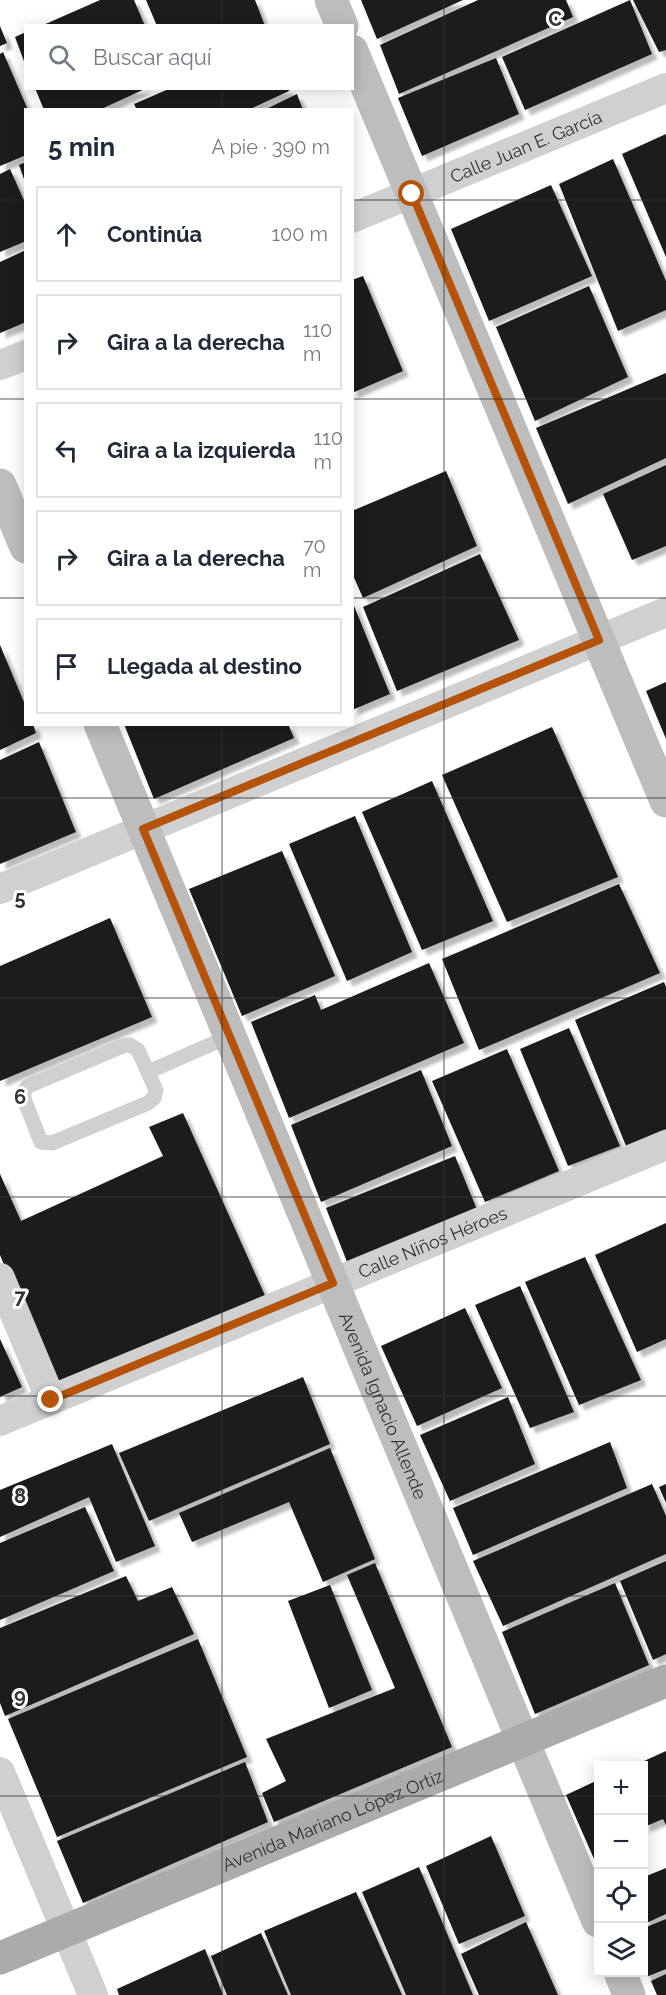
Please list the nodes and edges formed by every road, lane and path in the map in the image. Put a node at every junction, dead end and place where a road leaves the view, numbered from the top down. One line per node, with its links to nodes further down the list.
1 (331, 0): 2 (street)
2 (341, 24)
3 (354, 56): 5 (street)
4 (666, 88): 5 (street, Calle Juan E. García)
5 (412, 194): 6 (street, Calle Juan E. García); 12 (street)
6 (354, 217)
7 (24, 356): 8 (street)
8 (0, 365)
9 (0, 485): 10 (street)
10 (24, 542)
11 (666, 612): 12 (street)
12 (599, 640): 14 (street); 15 (street)
13 (101, 726): 15 (street, Avenida Ignacio Allende)
14 (666, 801)
15 (143, 829): 16 (street); 17 (street, Avenida Ignacio Allende)
16 (0, 889)
17 (230, 1036): 18 (lane); 21 (street, Avenida Ignacio Allende)
18 (148, 1072): 18 (lane)
19 (666, 1145): 21 (street, Calle Niños Héroes)
20 (0, 1278): 22 (street)
21 (333, 1283): 22 (street, Calle Niños Héroes); 25 (street, Avenida Ignacio Allende)
22 (51, 1400): 23 (street, Calle Niños Héroes)
23 (0, 1421)
24 (666, 1681): 25 (main road, Avenida Mariano López Ortiz)
25 (523, 1740): 27 (street, Avenida Ignacio Allende); 28 (main road, Avenida Mariano López Ortiz)
26 (0, 1772): 28 (street)
27 (594, 1911)
28 (67, 1930): 29 (main road, Avenida Mariano López Ortiz); 31 (street)
29 (0, 1958)
30 (622, 1977): 32 (street)
31 (93, 1995)
32 (629, 1995)

